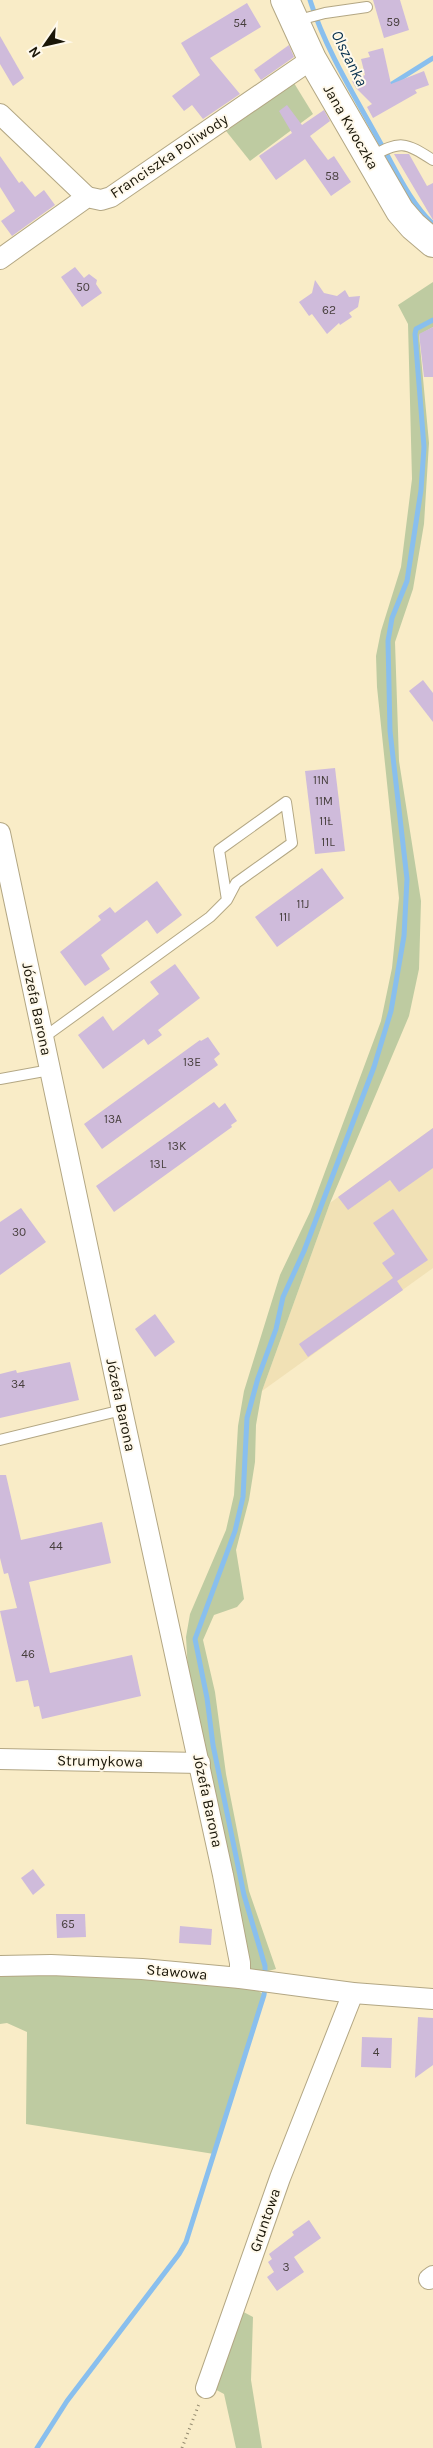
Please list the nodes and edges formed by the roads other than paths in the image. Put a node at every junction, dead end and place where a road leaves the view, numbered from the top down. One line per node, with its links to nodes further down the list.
1 (367, 7): 2 (lane)
2 (294, 13): 3 (street, Jana Kwoczka)
3 (312, 58): 5 (street, Jana Kwoczka); 7 (street, Franciszka Poliwody)
4 (0, 114): 7 (street)
5 (379, 152): 6 (lane); 8 (street, Jana Kwoczka)
6 (433, 160)
7 (86, 197): 9 (street, Franciszka Poliwody)
8 (433, 243)
9 (0, 259)
10 (0, 833): 12 (street, Józefa Barona)
11 (227, 900): 11 (lane); 12 (lane)
12 (43, 1038): 13 (street, Józefa Barona)
13 (50, 1070): 14 (lane); 15 (street, Józefa Barona)
14 (0, 1079)
15 (122, 1410): 16 (lane); 18 (street, Józefa Barona)
16 (0, 1440)
17 (0, 1759): 18 (street, Strumykowa)
18 (200, 1763): 20 (street, Józefa Barona)
19 (0, 1966): 20 (street, Stawowa)
20 (240, 1978): 21 (street, Stawowa)
21 (353, 1993): 22 (street, Stawowa); 23 (street, Gruntowa)
22 (433, 1999)
23 (206, 2388)

